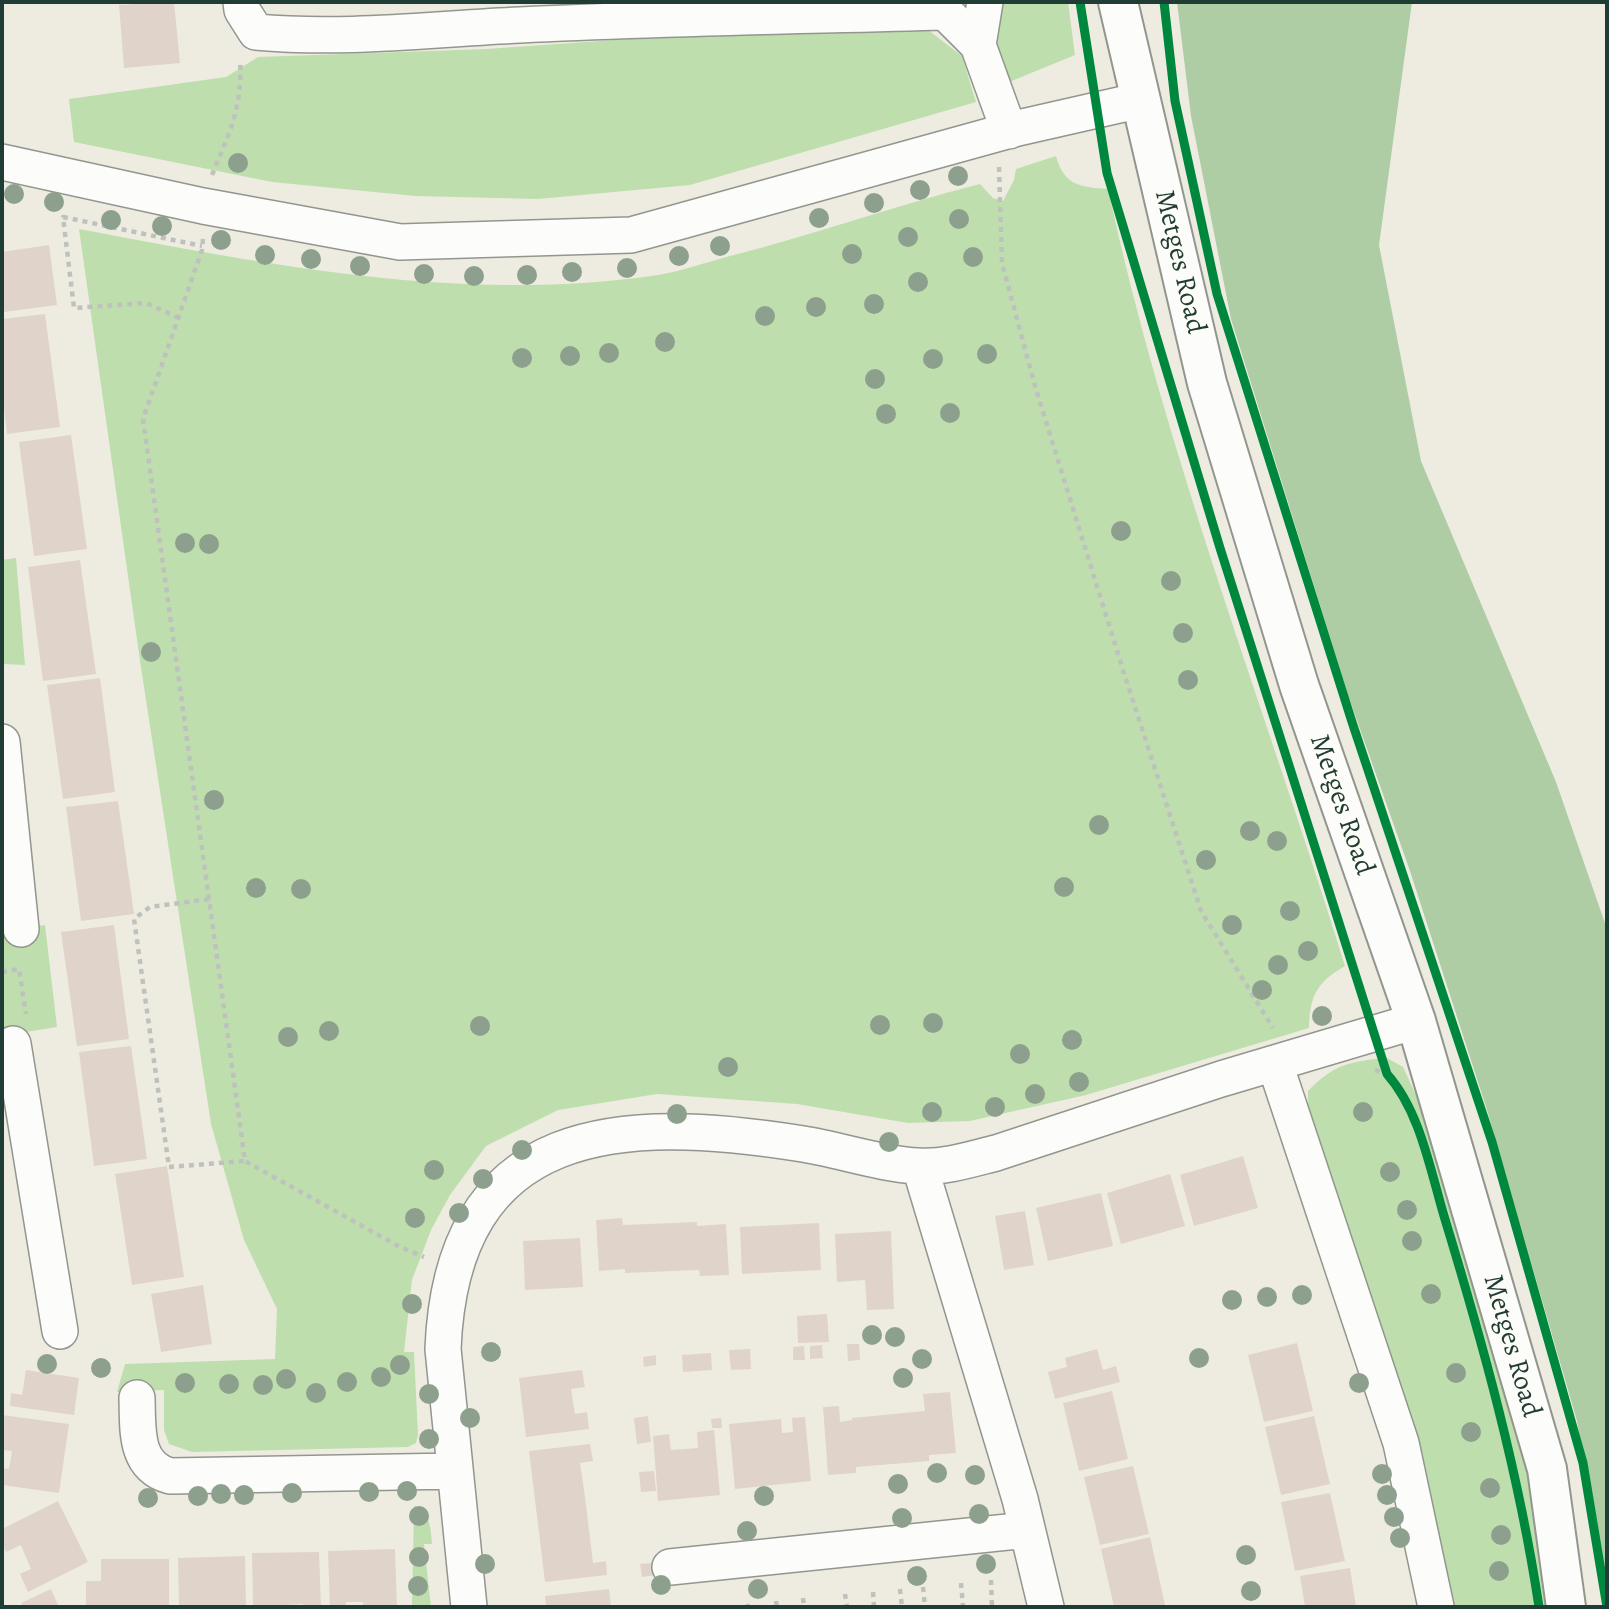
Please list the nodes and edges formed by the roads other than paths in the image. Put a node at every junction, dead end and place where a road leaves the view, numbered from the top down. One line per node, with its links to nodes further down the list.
1 (985, 2): 5 (street)
2 (1118, 2): 6 (street, Metges Road)
3 (614, 11): 4 (street); 5 (street)
4 (248, 17)
5 (978, 45): 7 (street)
6 (1141, 100): 7 (street); 11 (street, Metges Road)
7 (1009, 131): 8 (street)
8 (2, 162)
9 (2, 756): 10 (street)
10 (21, 929)
11 (1416, 1021): 13 (street); 24 (street, Metges Road)
12 (13, 1044): 14 (street)
13 (1283, 1061): 15 (street); 23 (street)
14 (17, 1165): 16 (street)
15 (920, 1167): 18 (street); 19 (street)
16 (60, 1331)
17 (137, 1398): 18 (street)
18 (455, 1471): 21 (street)
19 (1027, 1530): 20 (street); 22 (street)
20 (670, 1567)
21 (469, 1607)
22 (1046, 1607)
23 (1436, 1607)
24 (1566, 1607)

